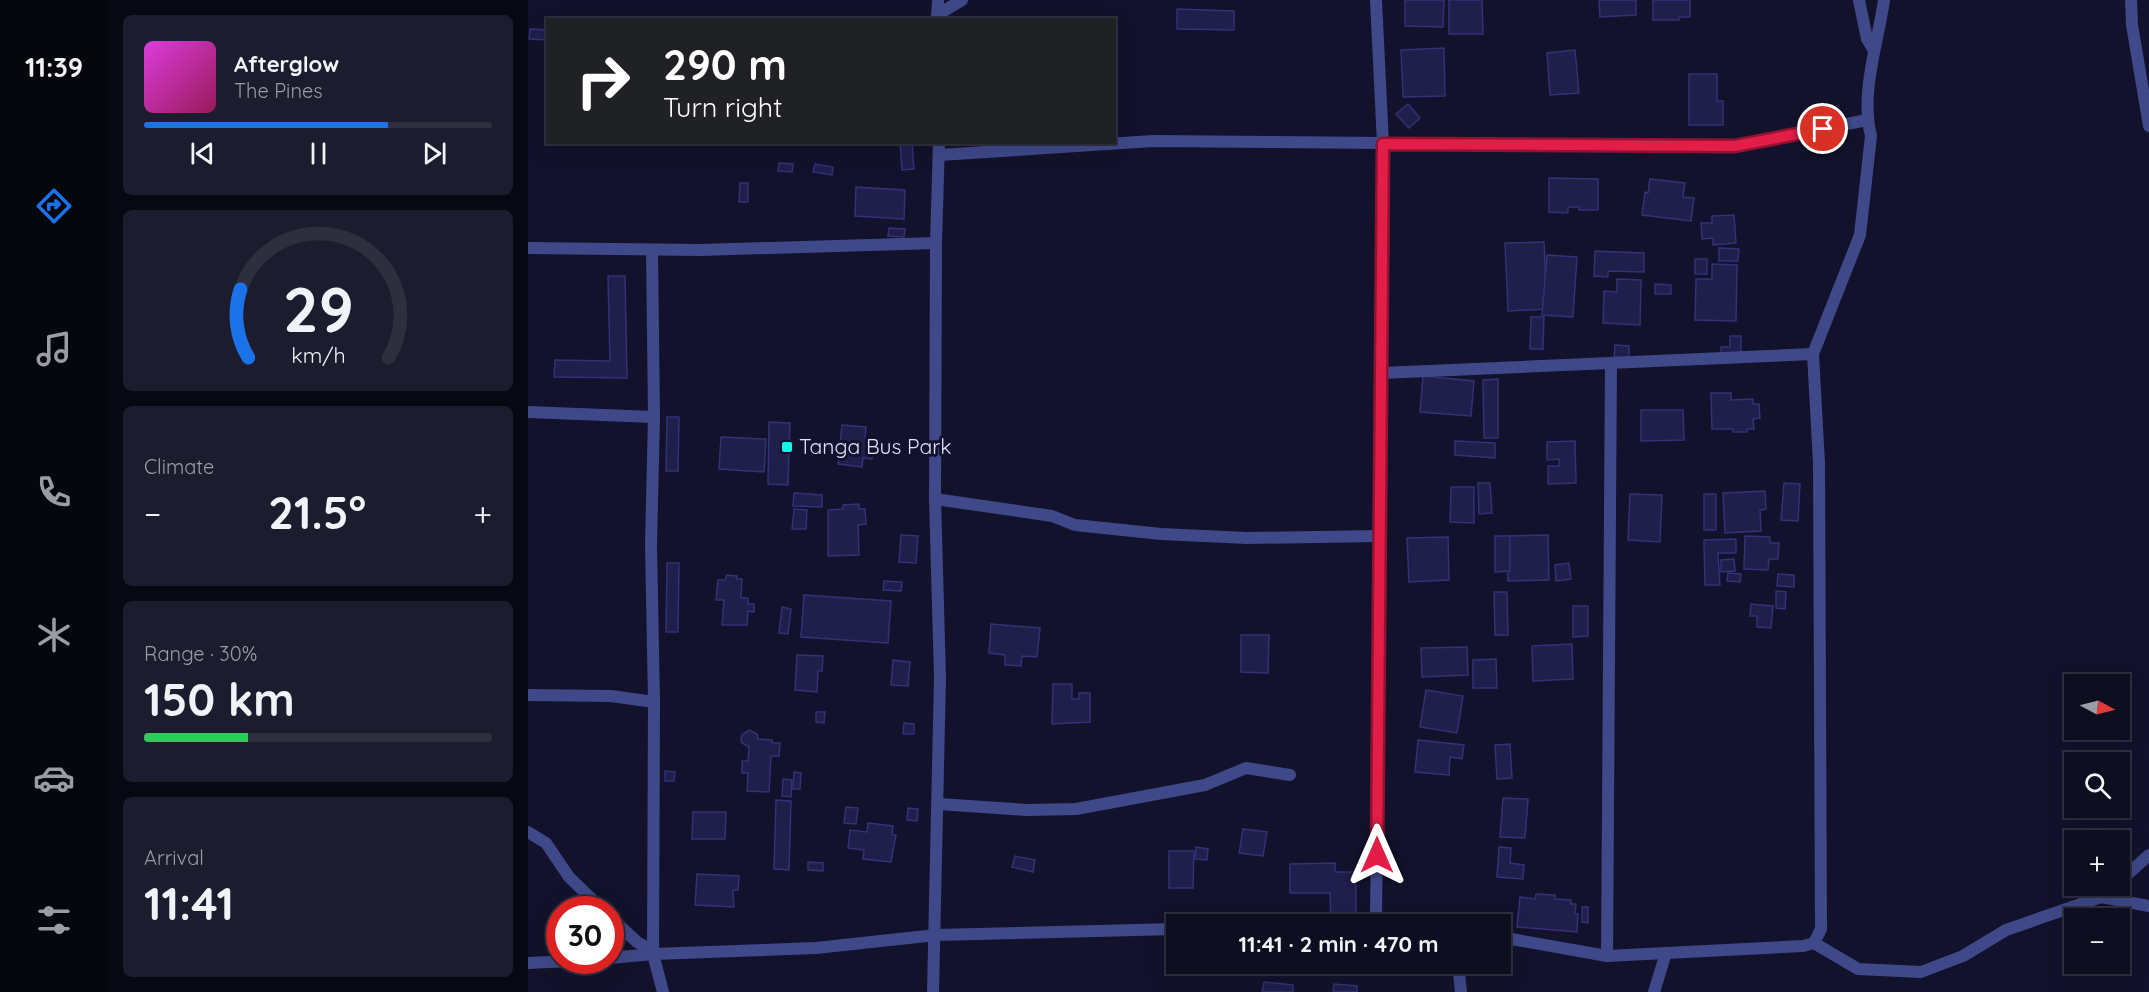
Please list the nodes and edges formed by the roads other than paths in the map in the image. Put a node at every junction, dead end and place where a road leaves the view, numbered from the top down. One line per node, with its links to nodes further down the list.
1 (938, 0): 7 (street)
2 (962, 0): 7 (street)
3 (1376, 0): 13 (street)
4 (1859, 0): 8 (street)
5 (1884, 0): 8 (street)
6 (2131, 0): 10 (street)
7 (937, 17)
8 (1873, 49): 9 (street)
9 (1867, 120): 13 (street); 18 (street)
10 (2149, 126)
11 (1116, 142): 13 (street)
12 (1073, 144): 14 (street)
13 (1383, 144): 20 (street)
14 (940, 149): 15 (street)
15 (936, 243): 17 (street); 23 (street)
16 (528, 248): 17 (street)
17 (652, 249): 22 (street)
18 (1813, 354): 19 (street); 40 (street)
19 (1611, 363): 20 (street); 44 (street)
20 (1382, 373): 24 (street)
21 (528, 412): 22 (street)
22 (654, 417): 26 (street)
23 (935, 499): 24 (street); 28 (street)
24 (1380, 536): 35 (street)
25 (528, 695): 26 (street)
26 (654, 702): 41 (street)
27 (1290, 775): 28 (street)
28 (939, 804): 38 (street)
29 (528, 832): 32 (street)
30 (2149, 855): 31 (street)
31 (2130, 872)
32 (589, 896)
33 (2101, 897): 34 (street); 40 (street)
34 (2149, 906)
35 (1376, 914)
36 (1166, 929): 38 (street)
37 (624, 930): 41 (street)
38 (936, 935): 41 (street); 49 (street)
39 (1511, 939): 44 (street)
40 (1814, 943): 42 (street)
41 (653, 953): 43 (street); 48 (street)
42 (1666, 953): 44 (street); 51 (street)
43 (624, 956)
44 (1608, 956)
45 (546, 962): 46 (street)
46 (528, 963)
47 (1459, 974): 50 (street)
48 (663, 992)
49 (933, 992)
50 (1461, 992)
51 (1654, 992)

